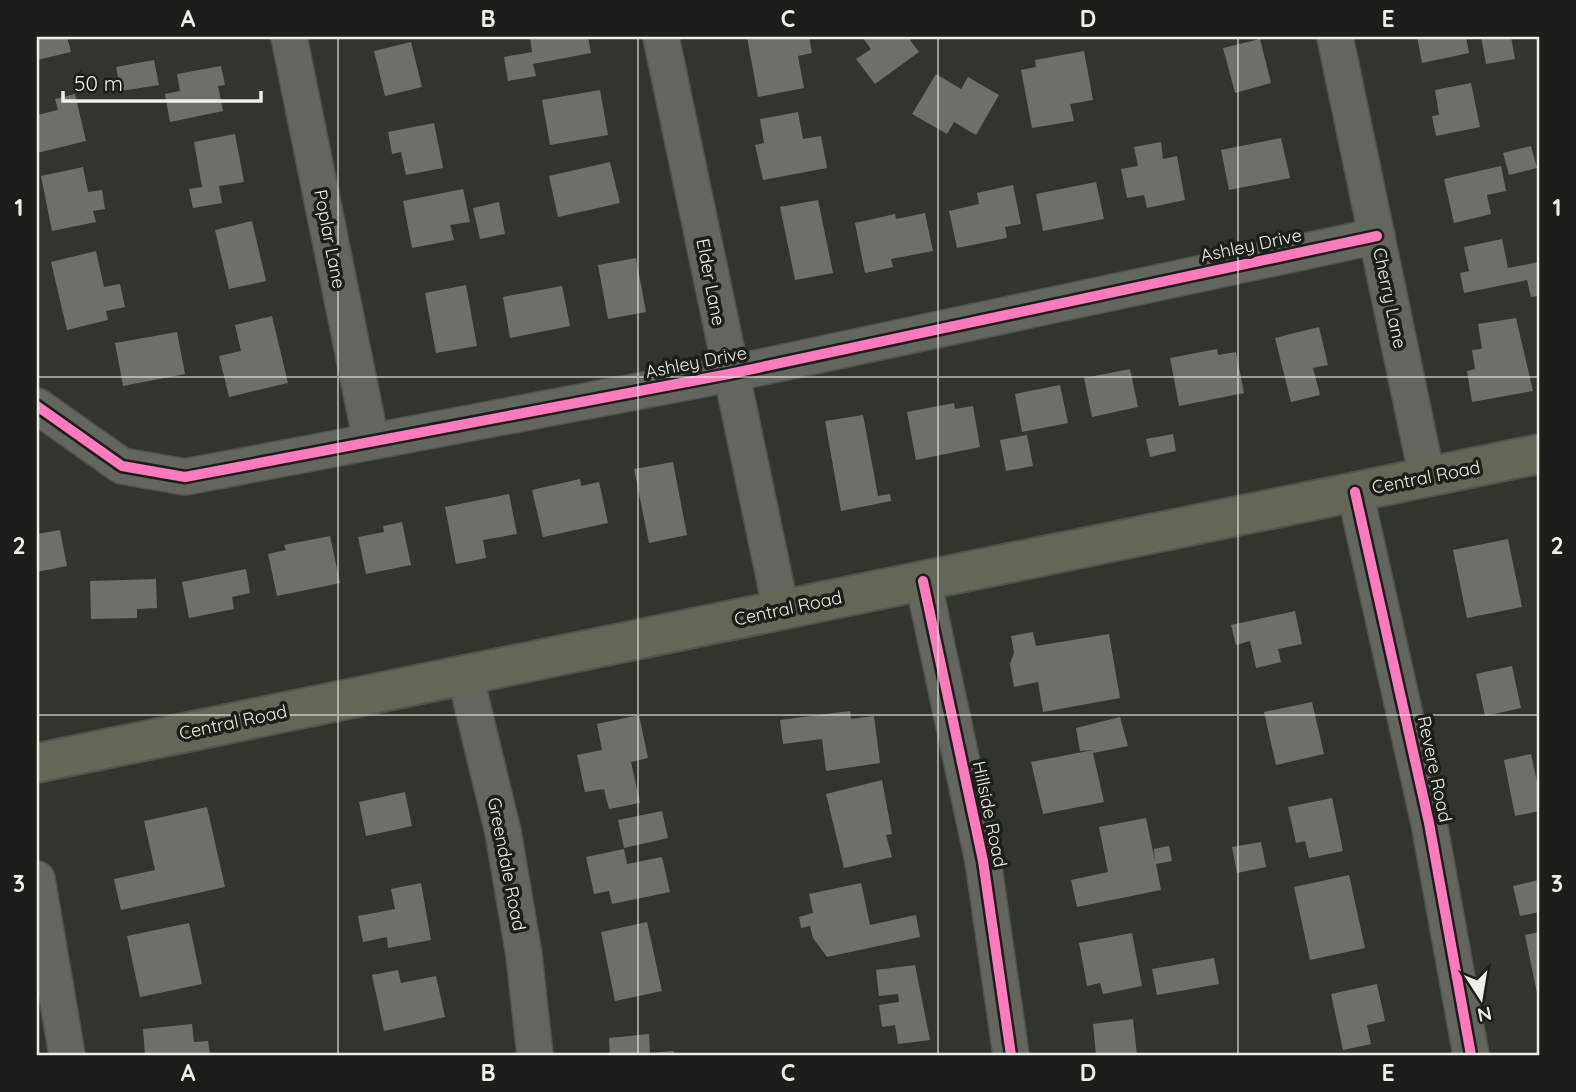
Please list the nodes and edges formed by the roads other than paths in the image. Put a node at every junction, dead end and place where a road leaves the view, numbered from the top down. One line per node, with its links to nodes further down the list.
1 (289, 37): 7 (street, Poplar Lane)
2 (661, 37): 5 (street, Elder Lane)
3 (1335, 37): 4 (street, Cherry Lane)
4 (1377, 236): 5 (street, Ashley Drive); 9 (street, Cherry Lane)
5 (729, 374): 7 (street, Ashley Drive); 12 (street, Elder Lane)
6 (37, 406): 7 (street, Ashley Drive)
7 (371, 441)
8 (1539, 454): 9 (main road, Central Road)
9 (1427, 477): 10 (main road, Central Road)
10 (1355, 492): 11 (main road, Central Road); 19 (street, Revere Road)
11 (923, 581): 12 (main road, Central Road); 18 (street, Hillside Road)
12 (781, 610): 13 (main road, Central Road)
13 (465, 675): 14 (main road, Central Road); 17 (street, Greendale Road)
14 (37, 763)
15 (37, 878): 16 (street)
16 (67, 1055)
17 (535, 1055)
18 (1011, 1055)
19 (1471, 1055)

